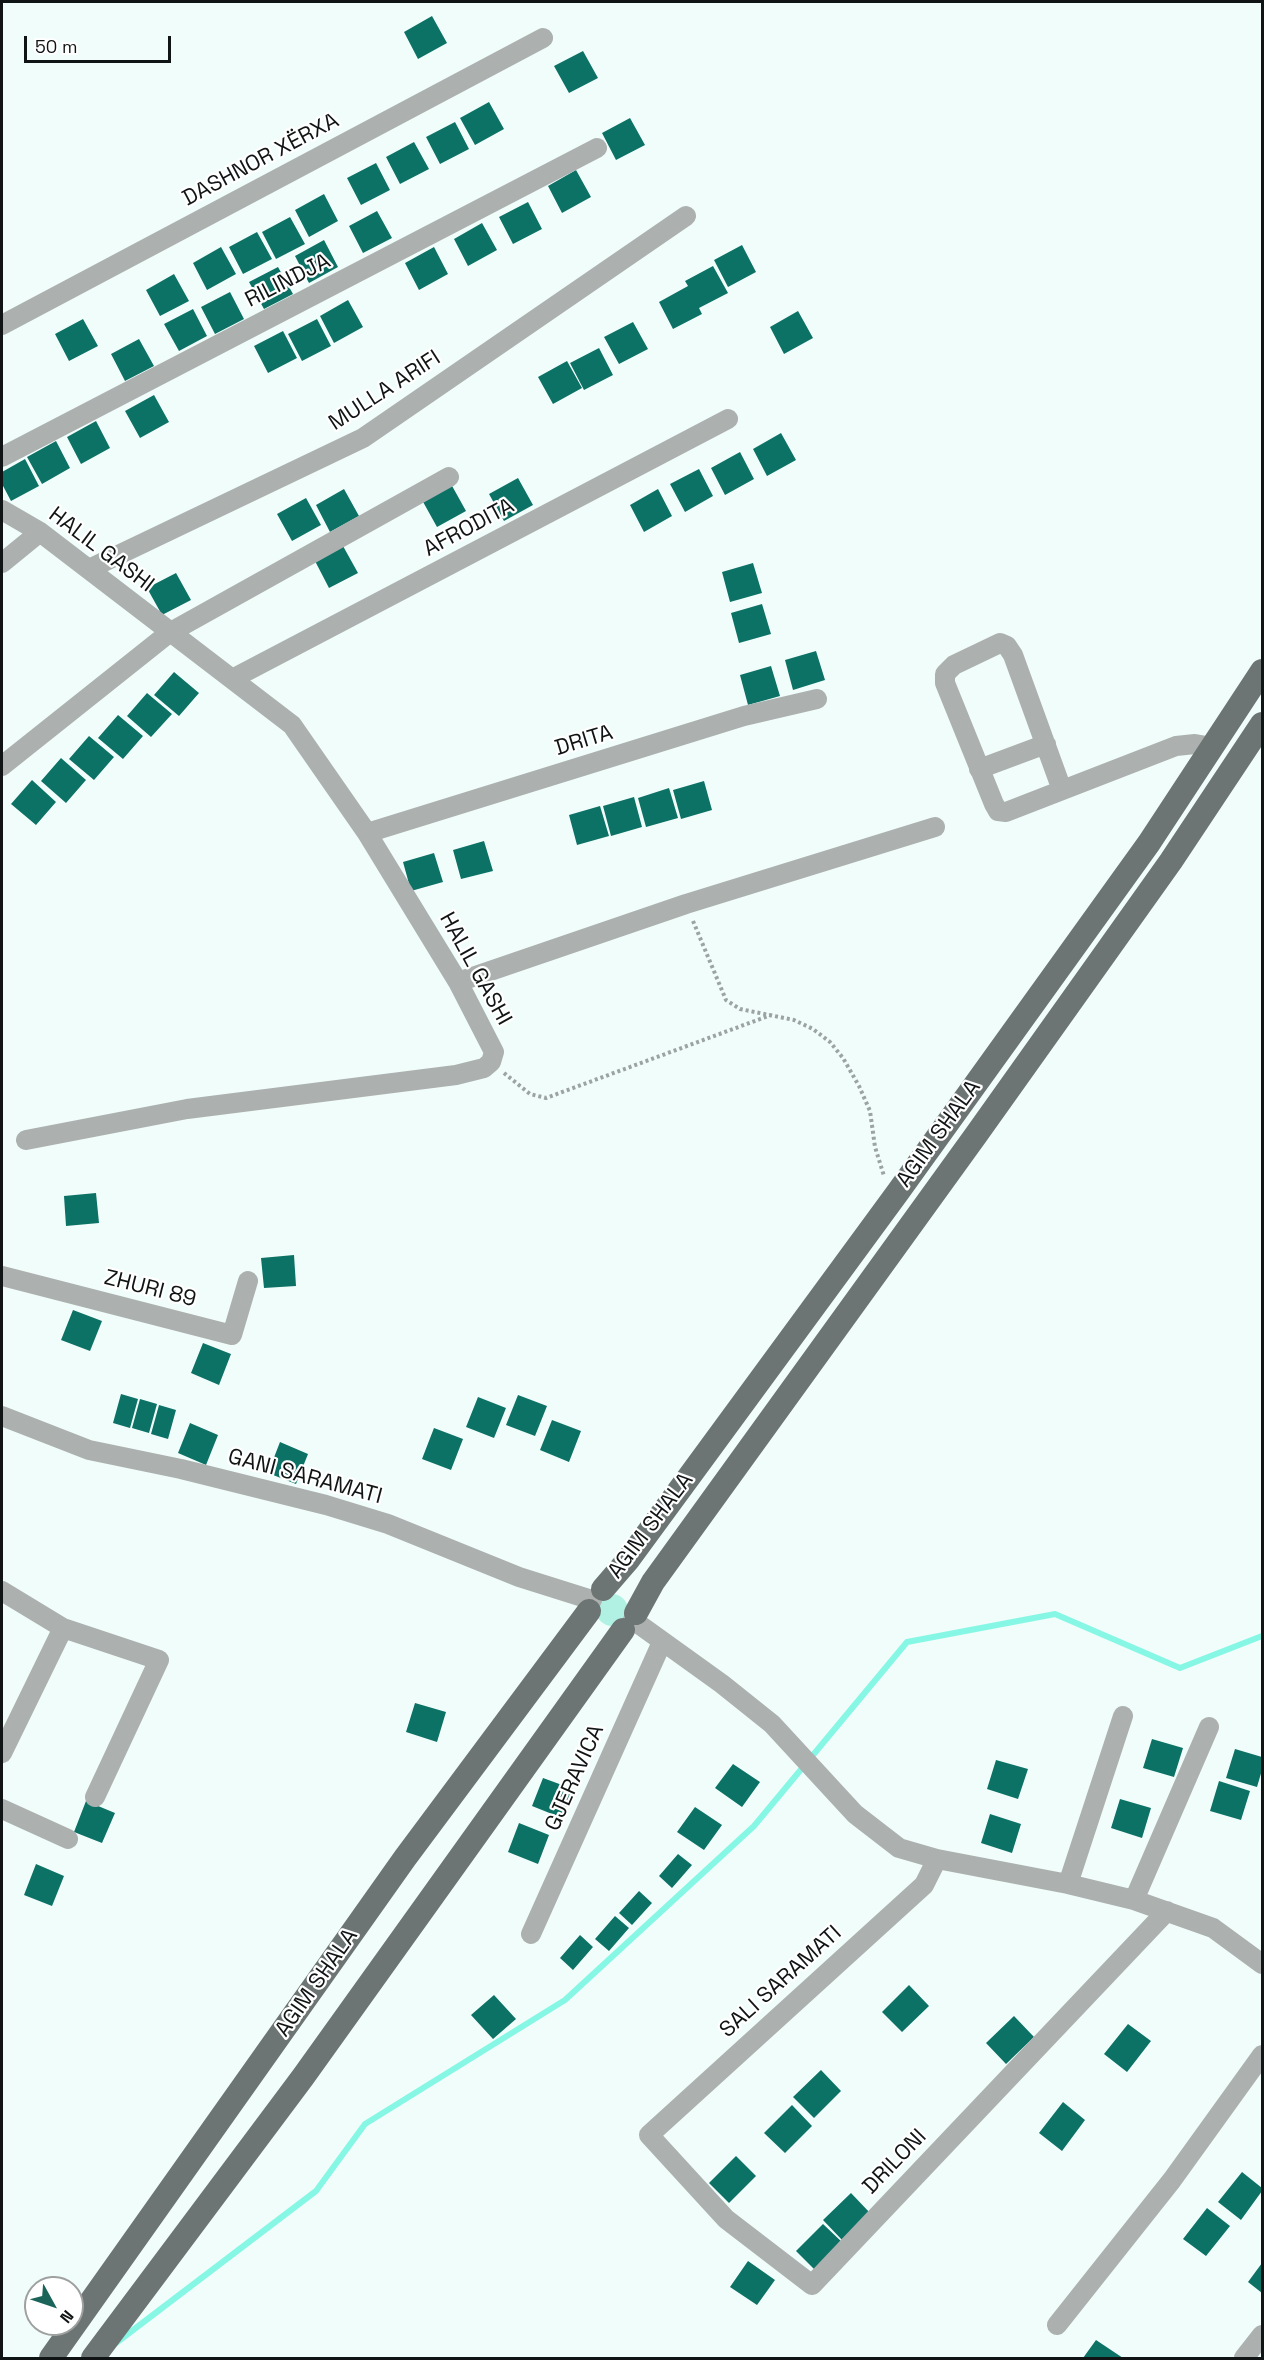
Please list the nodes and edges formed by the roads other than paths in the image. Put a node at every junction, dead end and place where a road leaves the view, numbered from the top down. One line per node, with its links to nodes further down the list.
1 (543, 38): 4 (street, DASHNOR XËRXA)
2 (597, 148): 6 (street, RILINDJA)
3 (686, 216): 11 (street, MULLA ARIFI)
4 (2, 325)
5 (728, 419): 14 (street, AFRODITA)
6 (2, 457)
7 (448, 477): 12 (street)
8 (2, 510): 9 (street, HALIL GASHI)
9 (40, 532): 10 (street); 11 (street, HALIL GASHI)
10 (2, 563)
11 (89, 569): 12 (street, HALIL GASHI)
12 (169, 633): 14 (street, HALIL GASHI); 19 (street)
13 (1263, 671): 18 (main road, AGIM SHALA)
14 (232, 679): 23 (street, HALIL GASHI)
15 (817, 699): 23 (street, DRITA)
16 (1263, 724): 31 (main road, AGIM SHALA)
17 (1046, 744): 20 (street); 20 (street); 21 (street)
18 (1212, 747): 21 (street); 30 (main road, AGIM SHALA)
19 (2, 766)
20 (979, 769): 21 (street)
21 (1062, 790)
22 (935, 827): 24 (street)
23 (367, 833): 24 (street, HALIL GASHI)
24 (458, 982): 25 (street, HALIL GASHI)
25 (26, 1140)
26 (2, 1276): 27 (street, ZHURI 89)
27 (248, 1281)
28 (2, 1416): 30 (street, GANI SARAMATI)
29 (2, 1590): 32 (street)
30 (595, 1600): 31 (main road); 31 (main road, AGIM SHALA); 50 (main road, AGIM SHALA)
31 (631, 1621): 33 (street); 51 (main road, AGIM SHALA)
32 (63, 1628): 36 (street); 37 (street)
33 (662, 1642): 40 (street); 44 (street, GJERAVICA)
34 (1123, 1716): 41 (street)
35 (1209, 1727): 42 (street)
36 (2, 1754)
37 (95, 1797)
38 (2, 1809): 39 (street)
39 (68, 1839)
40 (937, 1859): 41 (street); 47 (street, SALI SARAMATI)
41 (1068, 1884): 42 (street)
42 (1134, 1900): 43 (street)
43 (1167, 1911): 45 (street); 47 (street, DRILONI)
44 (531, 1934)
45 (1263, 1964)
46 (1263, 2055): 48 (street)
47 (649, 2134)
48 (1057, 2325)
49 (1263, 2334): 52 (street)
50 (51, 2358)
51 (93, 2358)
52 (1244, 2358)

